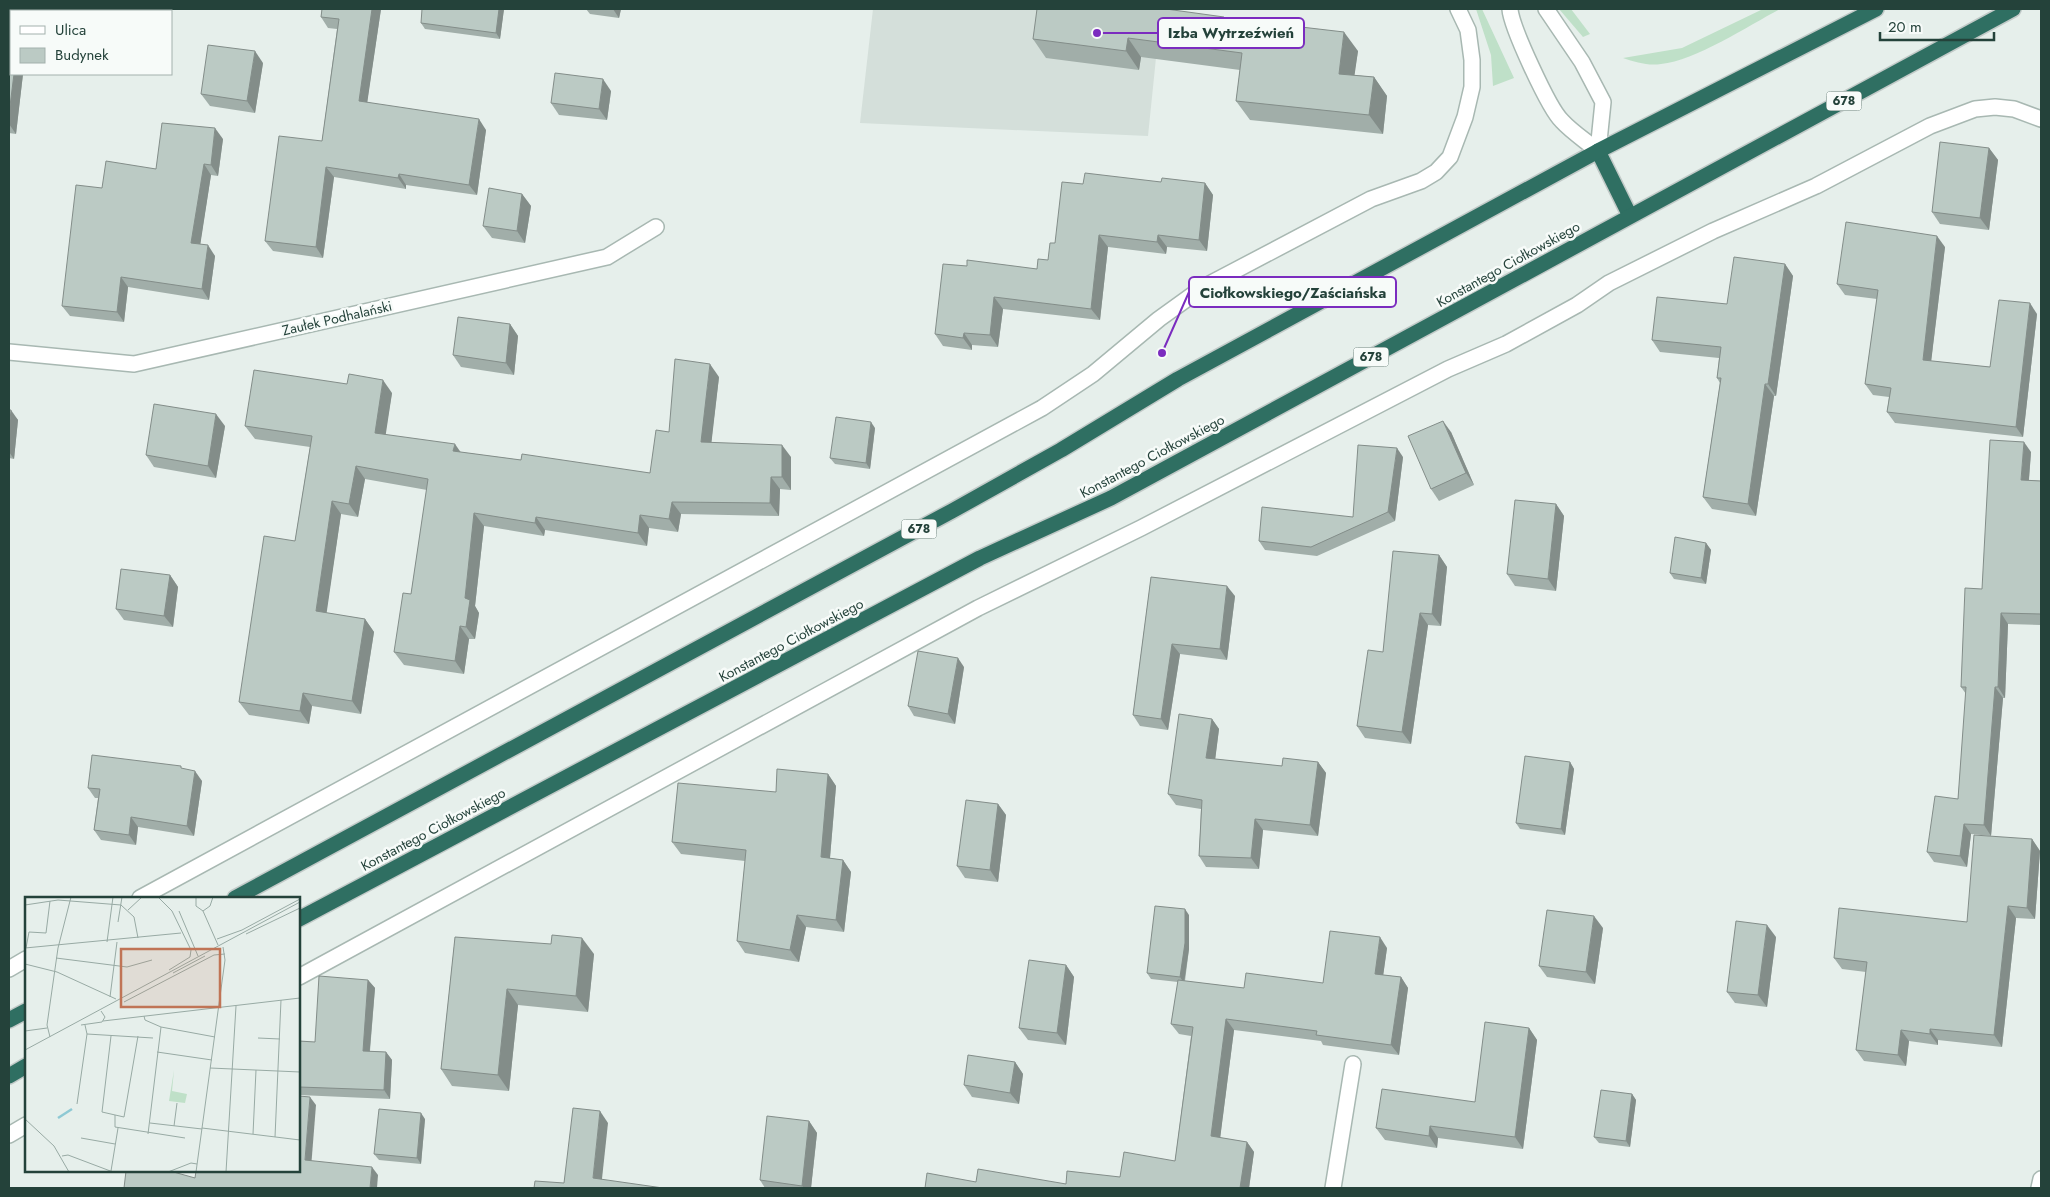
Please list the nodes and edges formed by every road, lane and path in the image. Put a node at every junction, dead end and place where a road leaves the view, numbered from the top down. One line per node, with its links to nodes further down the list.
1 (1458, 9): 11 (street)
2 (1510, 9): 7 (street)
3 (1546, 9): 7 (street)
4 (1876, 9): 7 (highway, 678)
5 (2013, 9): 8 (highway, Konstantego Ciołkowskiego / 678)
6 (2041, 119): 16 (street)
7 (1598, 151): 8 (highway); 12 (highway, 678)
8 (1630, 216): 13 (highway, Konstantego Ciołkowskiego / 678)
9 (656, 227): 10 (street, Zaułek Podhalański)
10 (9, 352)
11 (142, 897)
12 (237, 897)
13 (300, 918)
14 (25, 960): 15 (street)
15 (9, 969)
16 (300, 976)
17 (25, 1012): 18 (highway)
18 (9, 1020)
19 (1353, 1064): 25 (street)
20 (25, 1067): 21 (highway)
21 (9, 1076)
22 (25, 1126): 23 (street)
23 (9, 1135)
24 (2041, 1180): 26 (street)
25 (1333, 1188)
26 (2040, 1188)

